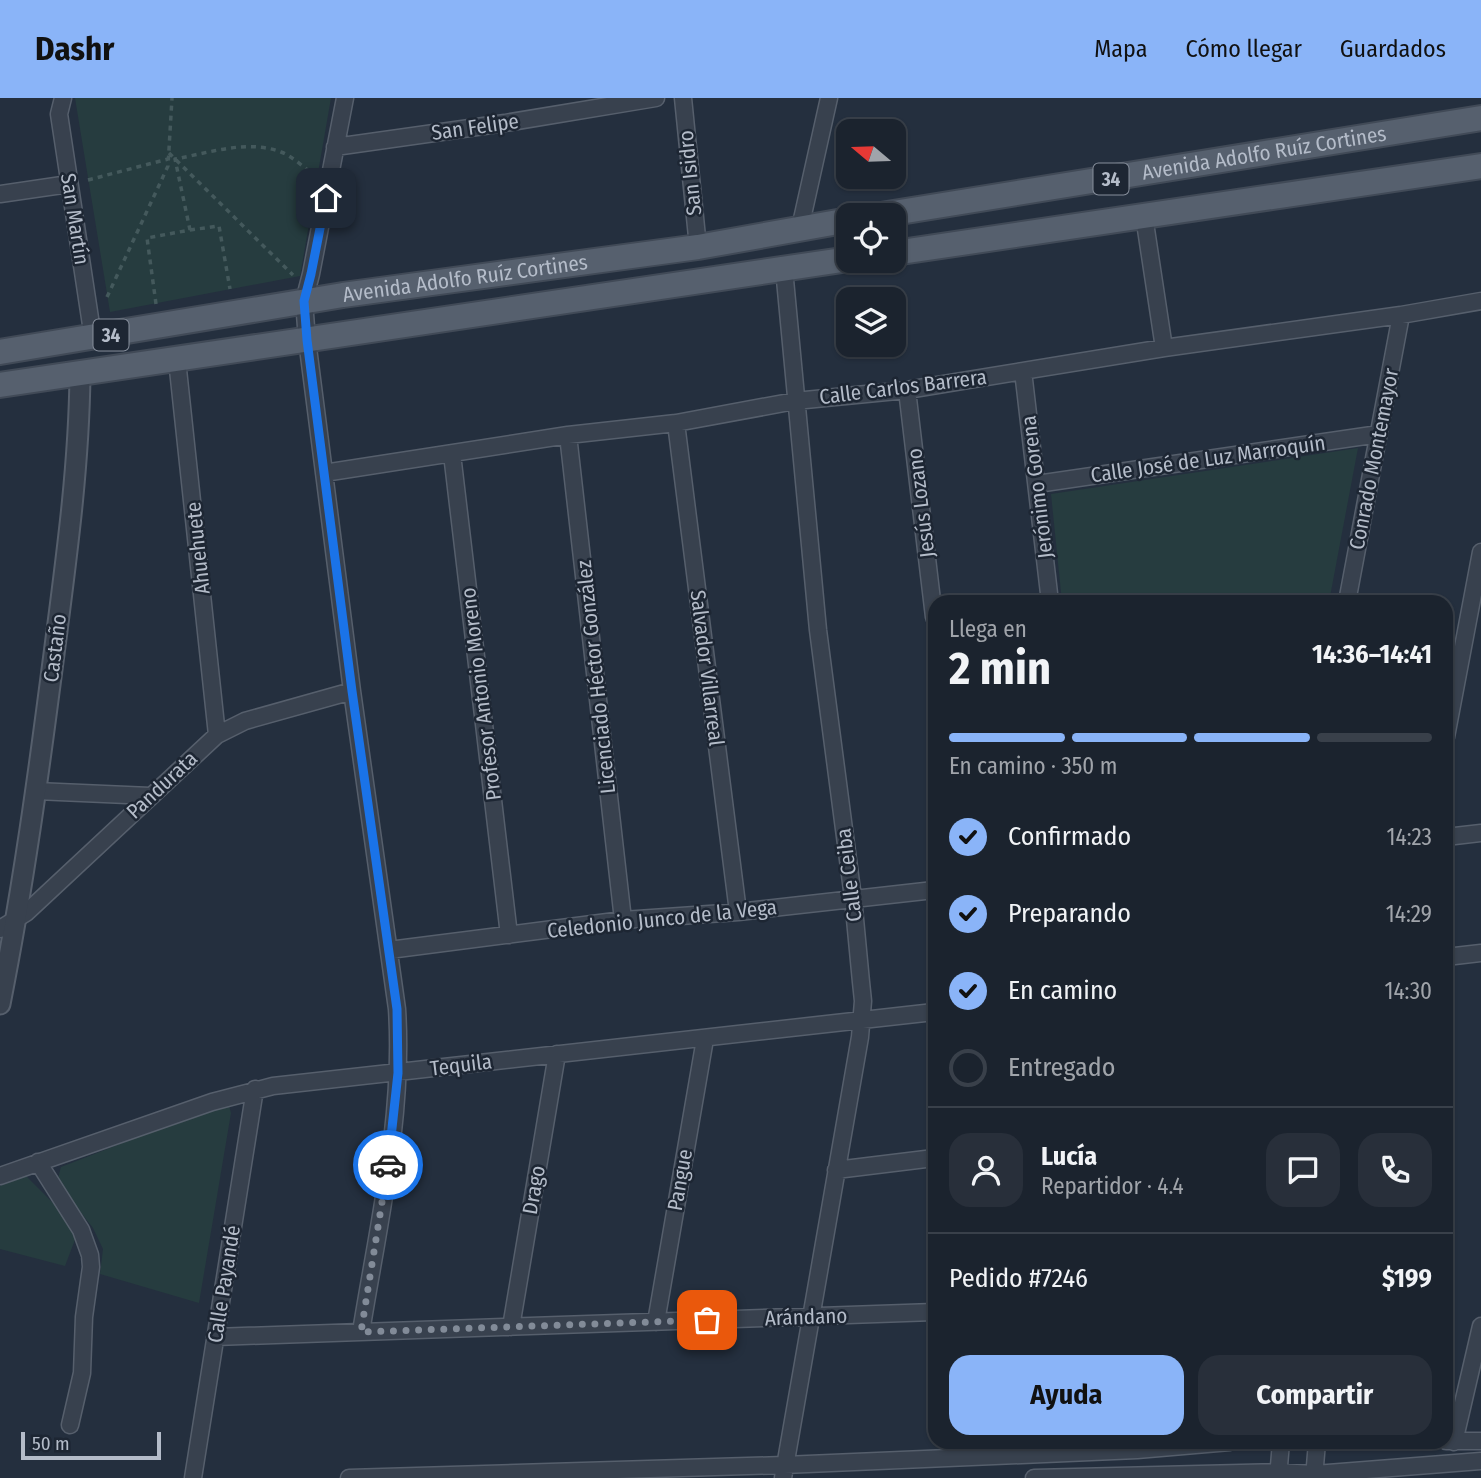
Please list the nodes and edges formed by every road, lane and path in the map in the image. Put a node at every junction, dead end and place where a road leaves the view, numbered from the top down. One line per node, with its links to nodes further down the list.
1 (172, 98): 9 (path)
2 (345, 98): 8 (street)
3 (656, 98): 8 (street, San Felipe)
4 (683, 98): 22 (street, San Isidro)
5 (829, 98): 20 (street)
6 (62, 99): 15 (street, San Martín)
7 (1481, 118): 17 (main road, Avenida Adolfo Ruíz Cortines / 34)
8 (334, 147): 29 (street)
9 (169, 153): 10 (path); 11 (path)
10 (169, 159): 14 (path); 28 (path)
11 (175, 159): 13 (path); 21 (path); 26 (path)
12 (1481, 166): 18 (main road, Avenida Adolfo Ruíz Cortines / 34)
13 (318, 177)
14 (88, 180)
15 (69, 184): 16 (street); 33 (street, San Martín)
16 (0, 194)
17 (906, 211)
18 (1144, 216): 23 (main road, Avenida Adolfo Ruíz Cortines / 34); 35 (street)
19 (836, 222): 20 (main road, Avenida Adolfo Ruíz Cortines / 34)
20 (800, 228): 22 (main road, Avenida Adolfo Ruíz Cortines / 34)
21 (190, 230): 27 (path); 31 (path)
22 (698, 247): 29 (main road, Avenida Adolfo Ruíz Cortines / 34)
23 (906, 251)
24 (836, 262): 25 (main road, Avenida Adolfo Ruíz Cortines / 34)
25 (784, 269): 34 (main road, Avenida Adolfo Ruíz Cortines / 34); 42 (street, Calle Ceiba)
26 (294, 277)
27 (230, 289)
28 (107, 297)
29 (304, 301): 33 (main road, Avenida Adolfo Ruíz Cortines / 34); 34 (street)
30 (1481, 301): 32 (street, Calle Carlos Barrera)
31 (156, 304)
32 (1401, 315): 35 (street, Calle Carlos Barrera); 44 (street, Conrado Montemayor)
33 (93, 338): 36 (main road, Avenida Adolfo Ruíz Cortines / 34)
34 (307, 340): 37 (main road, Avenida Adolfo Ruíz Cortines / 34); 47 (street)
35 (1164, 348): 38 (street, Calle Carlos Barrera)
36 (0, 352)
37 (177, 360): 39 (main road, Avenida Adolfo Ruíz Cortines / 34); 55 (street, Ahuehuete)
38 (1023, 371): 41 (street, Calle Carlos Barrera); 48 (street, Jerónimo Gorena)
39 (80, 374): 40 (main road, Avenida Adolfo Ruíz Cortines / 34); 56 (street, Castaño)
40 (0, 385)
41 (907, 390): 42 (street, Calle Carlos Barrera); 50 (street, Jesús Lozano)
42 (795, 401): 43 (street, Calle Carlos Barrera); 61 (street, Calle Ceiba)
43 (676, 424): 45 (street, Calle Carlos Barrera); 62 (street, Salvador Villarreal)
44 (1379, 434): 48 (street, Calle José de Luz Marroquín); 52 (street, Conrado Montemayor)
45 (568, 435): 46 (street, Calle Carlos Barrera); 63 (street, Licenciado Héctor González)
46 (452, 454): 47 (street, Calle Carlos Barrera); 65 (street, Profesor Antonio Moreno)
47 (324, 473): 53 (street)
48 (1037, 484): 51 (street, Jerónimo Gorena)
49 (1481, 552): 54 (street)
50 (931, 595)
51 (1049, 595)
52 (1349, 595)
53 (352, 691): 55 (street, Pandurata); 66 (street)
54 (1453, 700)
55 (217, 735): 57 (street, Pandurata)
56 (36, 791): 57 (street); 64 (street, Castaño)
57 (150, 796): 64 (street, Pandurata)
58 (1481, 833): 59 (street)
59 (1453, 836)
60 (928, 891): 61 (street, Celedonio Junco de la Vega)
61 (853, 898): 62 (street, Celedonio Junco de la Vega); 71 (street, Calle Ceiba)
62 (738, 912): 63 (street, Celedonio Junco de la Vega)
63 (623, 920): 65 (street, Celedonio Junco de la Vega)
64 (8, 924): 69 (street, Castaño)
65 (509, 935): 66 (street, Celedonio Junco de la Vega)
66 (389, 950): 74 (street)
67 (1481, 953): 68 (street)
68 (1453, 956)
69 (0, 1004)
70 (928, 1013): 71 (street, Tequila)
71 (862, 1020): 72 (street, Tequila); 78 (street, Calle Ceiba)
72 (705, 1039): 73 (street, Tequila); 82 (street, Pangue)
73 (557, 1054): 74 (street, Tequila); 84 (street, Drago)
74 (398, 1073): 75 (street, Tequila); 85 (street)
75 (255, 1089): 77 (street, Tequila); 86 (street, Calle Payandé)
76 (928, 1159): 78 (street)
77 (38, 1162): 79 (street, Tequila); 87 (street)
78 (836, 1170): 81 (street, Calle Ceiba)
79 (0, 1176)
80 (928, 1312): 81 (street, Arándano)
81 (810, 1317): 82 (street, Arándano); 95 (street, Calle Ceiba)
82 (656, 1322): 84 (street, Arándano)
83 (1481, 1326): 88 (street)
84 (511, 1327): 85 (street, Arándano)
85 (361, 1332): 86 (street, Arándano)
86 (215, 1337): 98 (street, Calle Payandé)
87 (70, 1425)
88 (1453, 1430)
89 (1453, 1441): 90 (street)
90 (1481, 1441)
91 (1095, 1449): 95 (street)
92 (1280, 1449): 96 (street)
93 (1317, 1449): 97 (street)
94 (1481, 1461): 97 (street)
95 (783, 1471): 99 (street)
96 (1278, 1475): 97 (street); 100 (street)
97 (1315, 1476)
98 (193, 1478)
99 (349, 1478)
100 (1034, 1478)

